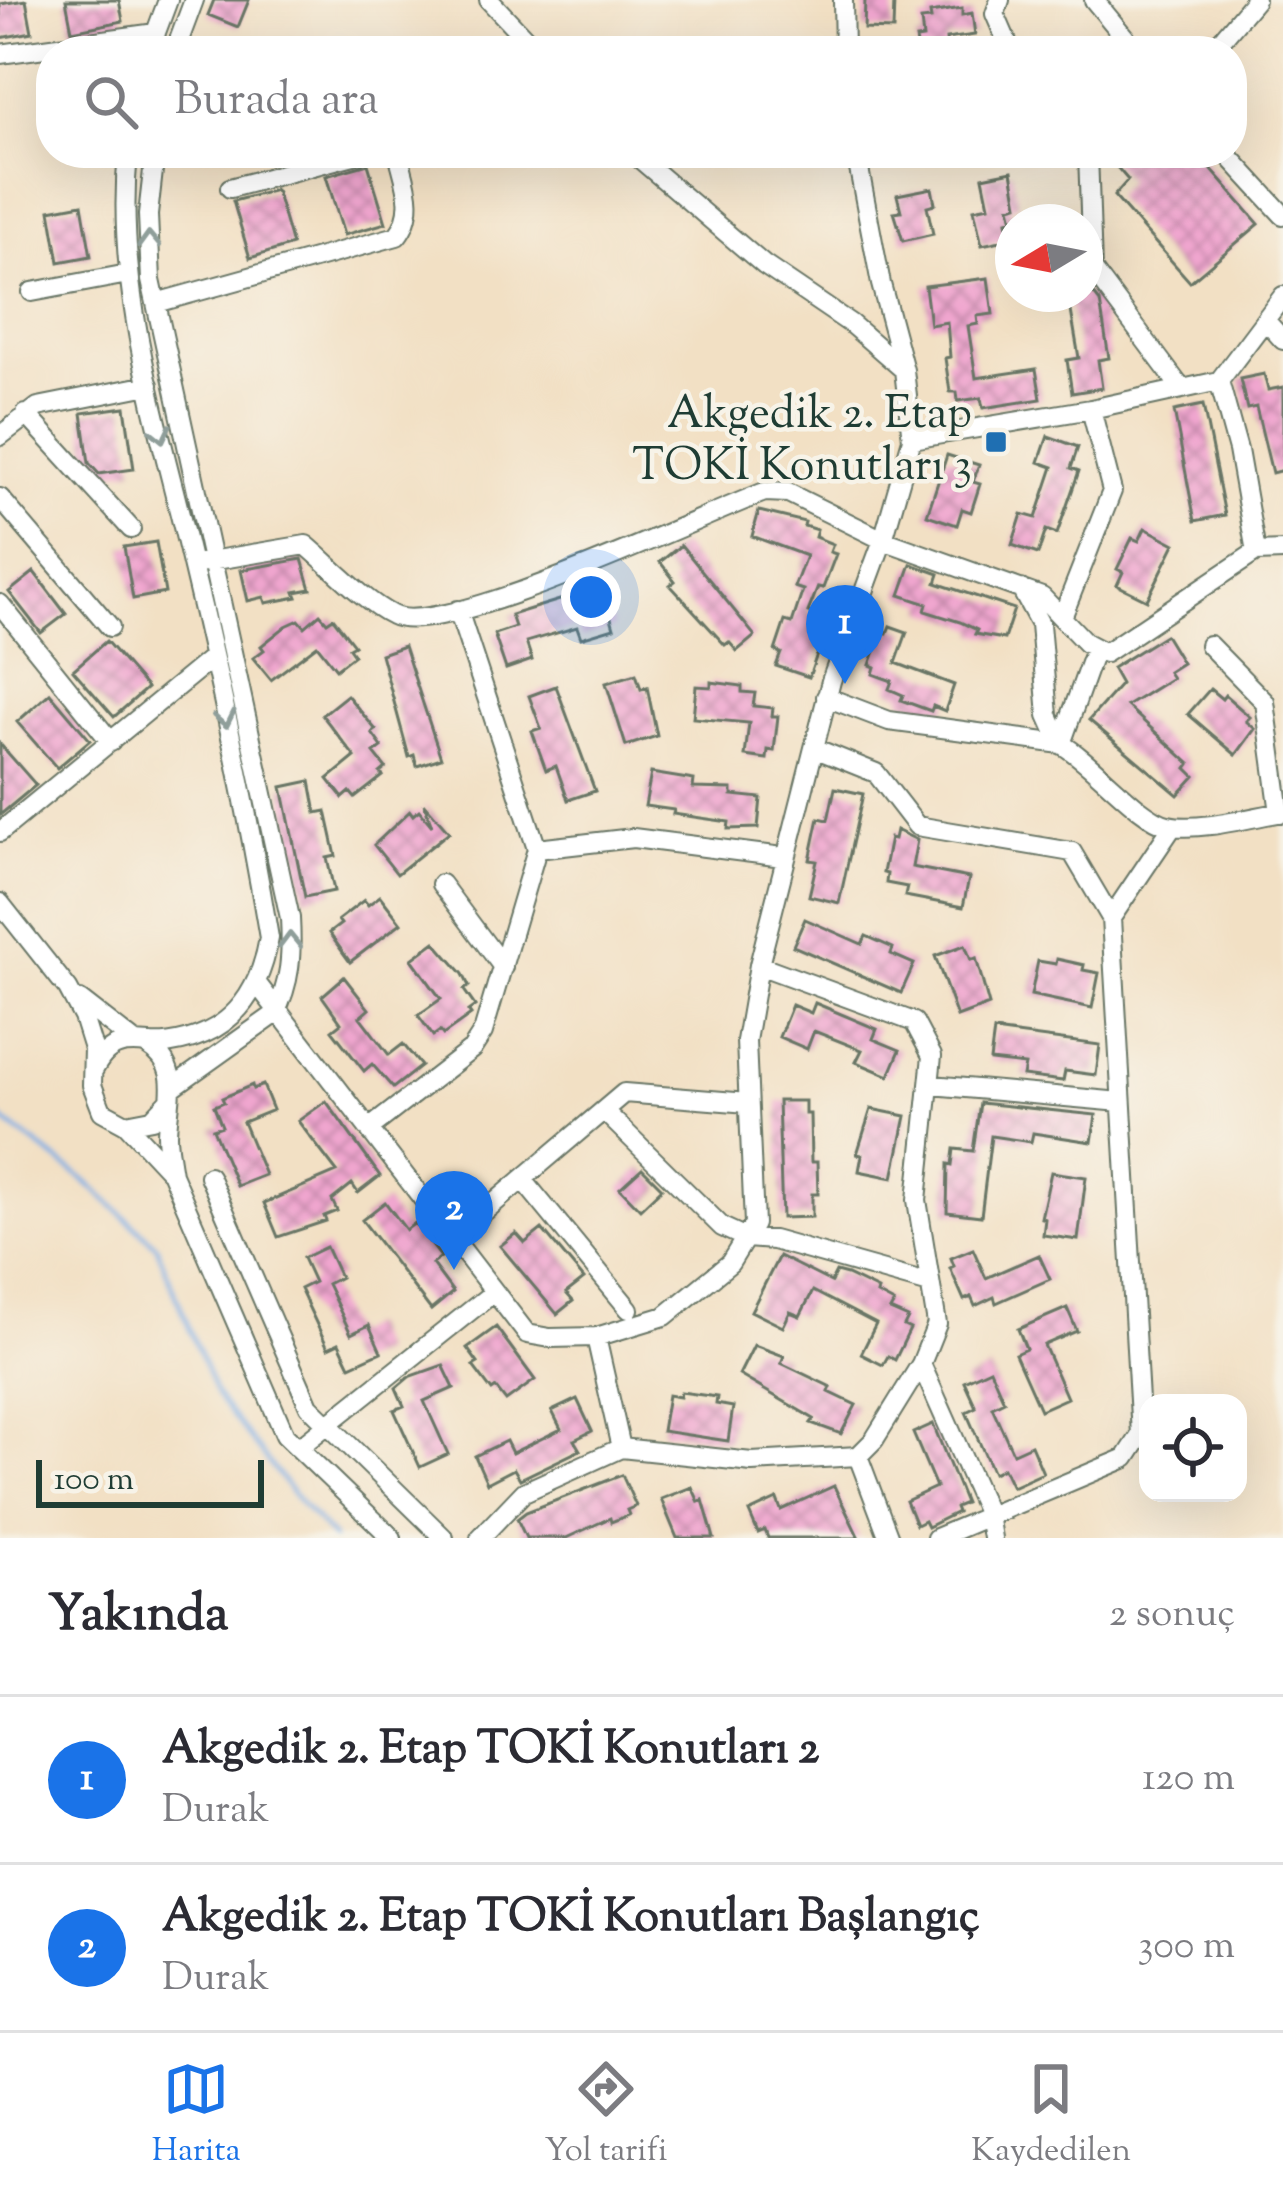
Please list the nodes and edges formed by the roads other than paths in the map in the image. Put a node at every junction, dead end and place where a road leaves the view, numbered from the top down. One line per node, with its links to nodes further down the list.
1 (168, 0): 8 (street)
2 (194, 0): 9 (street)
3 (489, 0): 10 (street)
4 (843, 0): 11 (street)
5 (1000, 0): 12 (street)
6 (1094, 0): 13 (street)
7 (1255, 0): 14 (street)
8 (155, 36)
9 (181, 36)
10 (518, 36)
11 (844, 36)
12 (1005, 36)
13 (1124, 36)
14 (1225, 36)
15 (36, 51): 16 (street)
16 (0, 54)
17 (127, 168): 27 (street)
18 (153, 168): 30 (street, one-way to 18)
19 (305, 168): 25 (street)
20 (402, 168): 30 (street)
21 (650, 168): 33 (street)
22 (859, 168): 33 (street)
23 (1089, 168): 36 (street)
24 (1240, 168): 26 (street)
25 (230, 188)
26 (1283, 215)
27 (128, 274): 28 (street); 35 (street)
28 (32, 292)
29 (1283, 296): 31 (street)
30 (156, 303): 46 (street)
31 (1265, 320): 32 (street); 34 (street)
32 (1283, 340)
33 (904, 370): 40 (street)
34 (1219, 381): 36 (street); 45 (street)
35 (149, 385): 38 (street); 47 (street, one-way to 47)
36 (1180, 388): 37 (street)
37 (1091, 410): 40 (street); 51 (street)
38 (26, 414): 39 (street); 42 (street)
39 (0, 436)
40 (912, 439): 43 (street)
41 (0, 498): 52 (street)
42 (131, 529)
43 (883, 540): 48 (street); 50 (street); 56 (street)
44 (1283, 551): 45 (street)
45 (1256, 552): 54 (street)
46 (213, 560): 47 (street); 50 (street); 72 (street, one-way to 46)
47 (193, 564): 55 (street)
48 (1022, 589): 51 (street); 58 (street)
49 (0, 604): 57 (street)
50 (458, 610): 63 (street)
51 (1064, 615): 54 (street)
52 (110, 627)
53 (1210, 645): 60 (street)
54 (1095, 649): 58 (street)
55 (212, 658): 57 (street); 70 (street, one-way to 70)
56 (826, 697): 58 (street); 59 (street)
57 (111, 742): 62 (street)
58 (1061, 744): 61 (street)
59 (814, 748): 64 (street); 67 (street)
60 (1281, 813): 61 (street)
61 (1173, 826): 67 (street)
62 (0, 832)
63 (537, 849): 64 (street); 69 (street)
64 (783, 857): 68 (street)
65 (441, 884): 69 (street)
66 (0, 903): 71 (street)
67 (1111, 918): 78 (street)
68 (759, 965): 75 (street); 77 (street)
69 (503, 967): 81 (street)
70 (258, 985): 72 (street); 73 (street)
71 (68, 989): 73 (street); 74 (street)
72 (278, 1007): 76 (street); 81 (street)
73 (141, 1044): 74 (street); 76 (street)
74 (93, 1071): 80 (street)
75 (932, 1085): 78 (street); 87 (street)
76 (171, 1094): 80 (street); 82 (street)
77 (748, 1102): 79 (street); 86 (street)
78 (1121, 1102): 96 (street)
79 (605, 1112): 84 (street); 86 (street)
80 (126, 1124): 82 (street)
81 (370, 1128): 85 (street)
82 (172, 1174): 93 (street)
83 (209, 1176): 92 (street)
84 (523, 1180): 85 (street); 89 (street)
85 (453, 1238): 88 (street)
86 (746, 1238): 87 (street); 90 (street)
87 (930, 1284): 91 (street)
88 (494, 1292): 90 (street); 92 (street)
89 (629, 1309)
90 (596, 1337): 94 (street)
91 (921, 1364): 95 (street); 96 (street)
92 (325, 1426): 93 (street); 98 (street)
93 (298, 1448): 97 (street)
94 (621, 1448): 95 (street); 99 (street)
95 (858, 1456): 100 (street)
96 (988, 1515): 101 (street); 102 (street)
97 (392, 1538)
98 (444, 1538)
99 (480, 1538)
100 (890, 1538)
101 (936, 1538)
102 (992, 1538)

